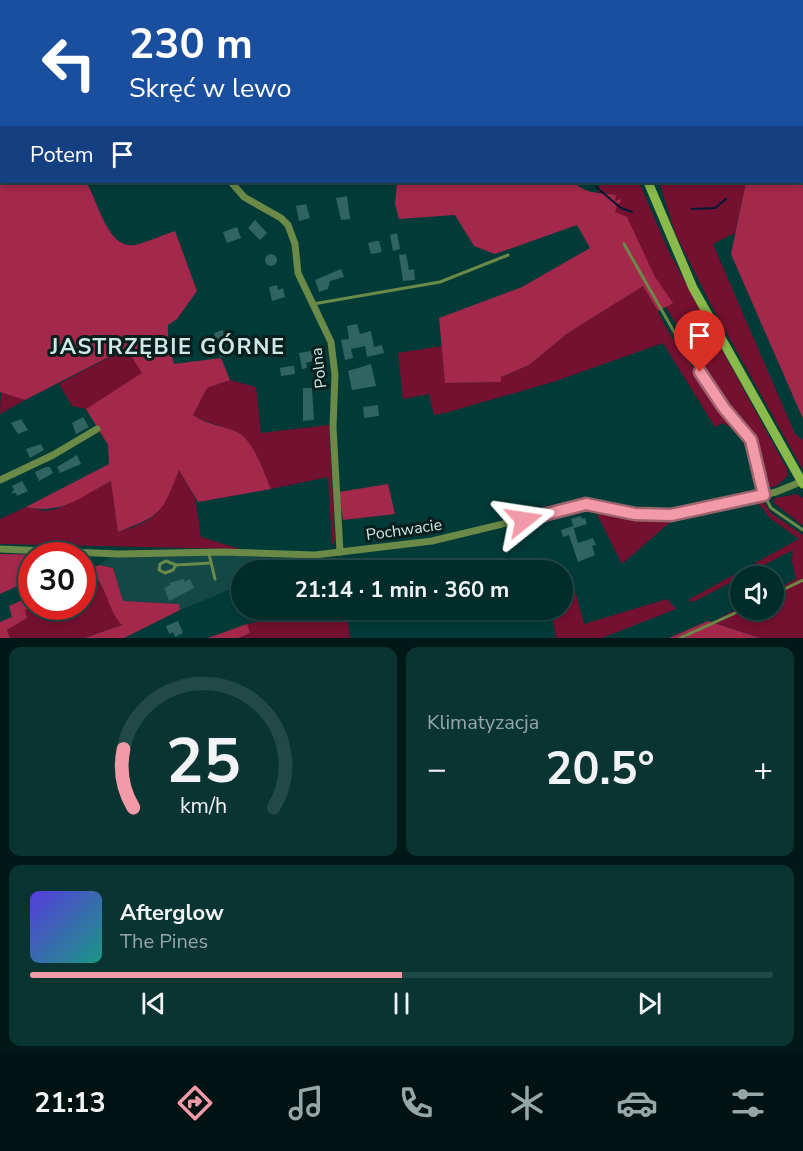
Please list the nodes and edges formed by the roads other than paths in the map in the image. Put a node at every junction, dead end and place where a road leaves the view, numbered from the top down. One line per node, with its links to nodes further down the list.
1 (232, 183): 5 (street, Polna)
2 (648, 183): 8 (main road)
3 (624, 244): 9 (lane)
4 (508, 255): 5 (lane)
5 (311, 304): 13 (street, Polna)
6 (97, 429): 7 (street)
7 (0, 480)
8 (803, 482): 9 (street, Pochwacie)
9 (764, 495): 10 (lane); 13 (street, Pochwacie)
10 (803, 530)
11 (0, 549): 12 (street, Pochwacie)
12 (209, 552): 13 (street, Pochwacie); 14 (lane)
13 (340, 552)
14 (211, 562): 15 (lane); 16 (lane)
15 (176, 565): 15 (lane)
16 (215, 579)
17 (803, 580): 18 (lane)
18 (784, 589)
19 (730, 615): 20 (lane)
20 (680, 638)

